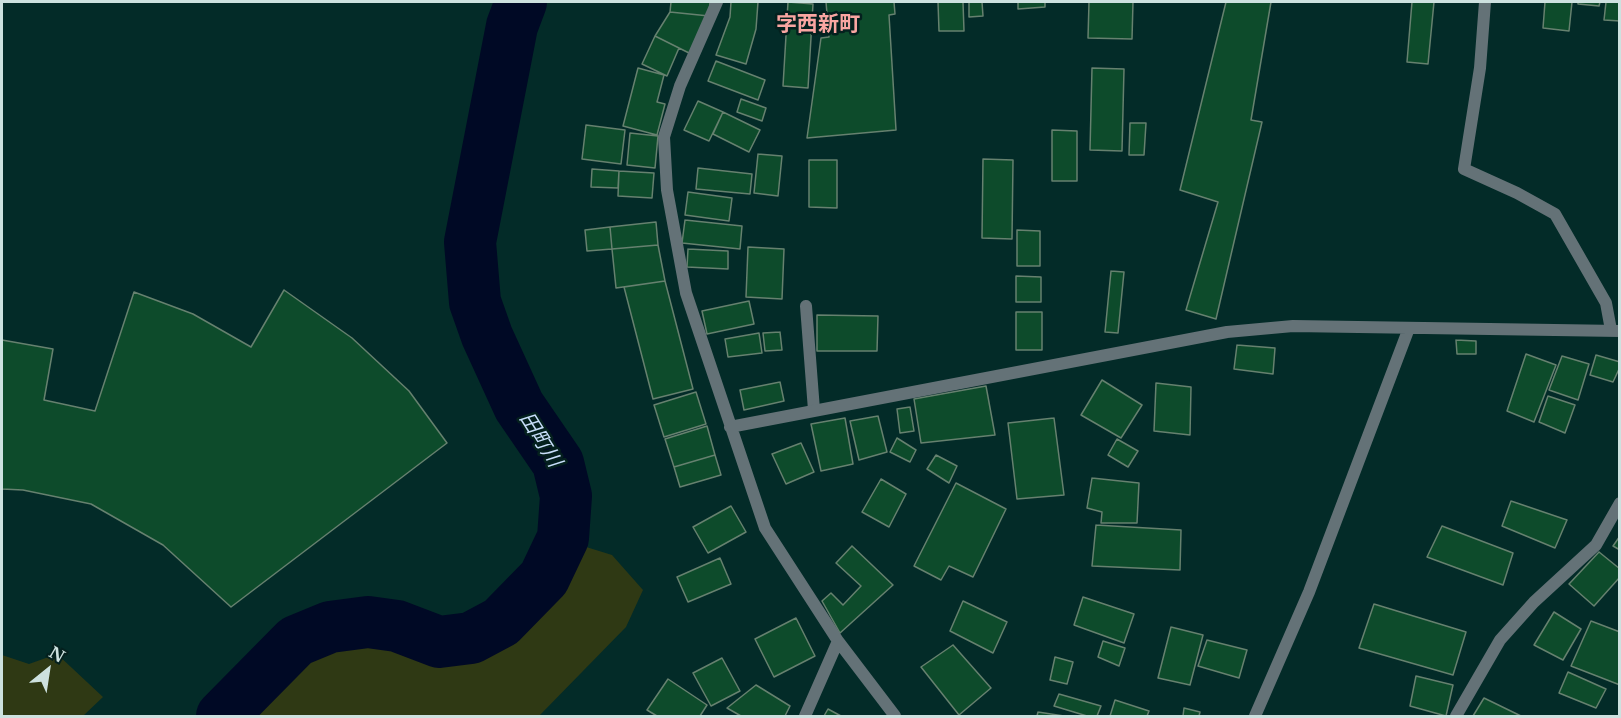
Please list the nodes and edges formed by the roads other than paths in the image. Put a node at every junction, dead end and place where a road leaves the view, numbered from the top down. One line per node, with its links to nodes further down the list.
1 (717, 2): 7 (street)
2 (1485, 2): 5 (street)
3 (806, 306): 6 (street)
4 (1409, 328): 5 (street); 6 (street); 12 (street)
5 (1615, 330)
6 (814, 410): 7 (street)
7 (730, 427): 9 (street)
8 (1620, 502): 13 (street)
9 (838, 641): 10 (street); 11 (street)
10 (806, 717)
11 (896, 717)
12 (1255, 717)
13 (1455, 717)

